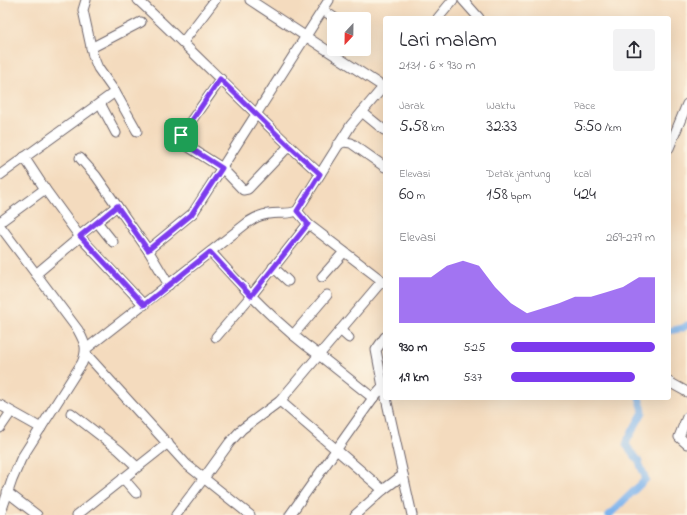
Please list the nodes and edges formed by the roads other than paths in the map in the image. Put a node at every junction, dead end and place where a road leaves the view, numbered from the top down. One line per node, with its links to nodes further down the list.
1 (86, 0): 15 (street)
2 (138, 0): 14 (street)
3 (215, 0): 14 (street)
4 (250, 0): 13 (street)
5 (329, 0): 8 (street)
6 (453, 0): 10 (street)
7 (463, 0): 11 (street)
8 (323, 10): 9 (street); 13 (street)
9 (327, 13)
10 (440, 16)
11 (477, 16)
12 (141, 22): 15 (street)
13 (305, 37): 17 (street); 23 (street)
14 (183, 42): 16 (street)
15 (93, 47): 19 (street)
16 (220, 79): 23 (street); 33 (street)
17 (383, 86)
18 (383, 88): 22 (street)
19 (115, 92): 20 (street); 25 (street)
20 (100, 103): 26 (street); 30 (street)
21 (687, 104): 27 (street)
22 (362, 112): 24 (street); 28 (street)
23 (256, 114): 29 (street); 33 (street)
24 (383, 129)
25 (137, 131)
26 (116, 133)
27 (671, 143)
28 (337, 145): 32 (street); 34 (street)
29 (289, 146): 33 (street); 34 (street)
30 (24, 157): 35 (street); 36 (street)
31 (80, 158): 37 (street)
32 (383, 166)
33 (222, 168): 45 (street)
34 (320, 174): 38 (street)
35 (0, 175)
36 (45, 188): 39 (street); 43 (street)
37 (117, 206): 40 (street); 45 (street)
38 (297, 211): 41 (street); 46 (street)
39 (0, 222)
40 (97, 222): 43 (street); 44 (street)
41 (308, 224): 47 (street); 48 (street)
42 (0, 226): 49 (street)
43 (80, 237): 49 (street); 57 (street)
44 (113, 242)
45 (148, 250): 54 (street)
46 (210, 252): 54 (street); 56 (street)
47 (344, 252): 50 (street); 52 (street)
48 (274, 267): 51 (street); 56 (street)
49 (36, 274): 63 (street)
50 (322, 277)
51 (288, 281)
52 (383, 281)
53 (383, 283): 58 (street)
54 (166, 287): 57 (street)
55 (327, 295): 59 (street)
56 (251, 296): 59 (street); 60 (street)
57 (144, 305): 63 (street)
58 (340, 330): 61 (street); 64 (street)
59 (293, 335): 64 (street)
60 (216, 337)
61 (349, 338)
62 (383, 340): 66 (street)
63 (86, 351): 77 (street); 78 (street)
64 (319, 355): 69 (street); 71 (street)
65 (671, 383): 68 (street)
66 (383, 386)
67 (383, 392): 69 (street)
68 (687, 392)
69 (373, 398): 80 (street)
70 (386, 400): 82 (street)
71 (280, 401): 80 (street); 84 (street)
72 (0, 405): 73 (street)
73 (11, 412): 76 (street); 77 (street)
74 (71, 413): 81 (street)
75 (687, 417): 79 (street)
76 (0, 428)
77 (41, 428): 86 (street)
78 (168, 443): 81 (street); 84 (street)
79 (687, 444)
80 (336, 450): 85 (street); 93 (street)
81 (137, 467): 83 (street)
82 (403, 475): 85 (street); 95 (street)
83 (123, 478): 87 (street); 91 (street)
84 (204, 478): 88 (street); 92 (street)
85 (383, 490): 94 (street)
86 (7, 492): 89 (street); 90 (street)
87 (136, 493)
88 (245, 514)
89 (0, 515)
90 (37, 515)
91 (77, 515)
92 (176, 515)
93 (290, 515)
94 (355, 515)
95 (412, 515)

